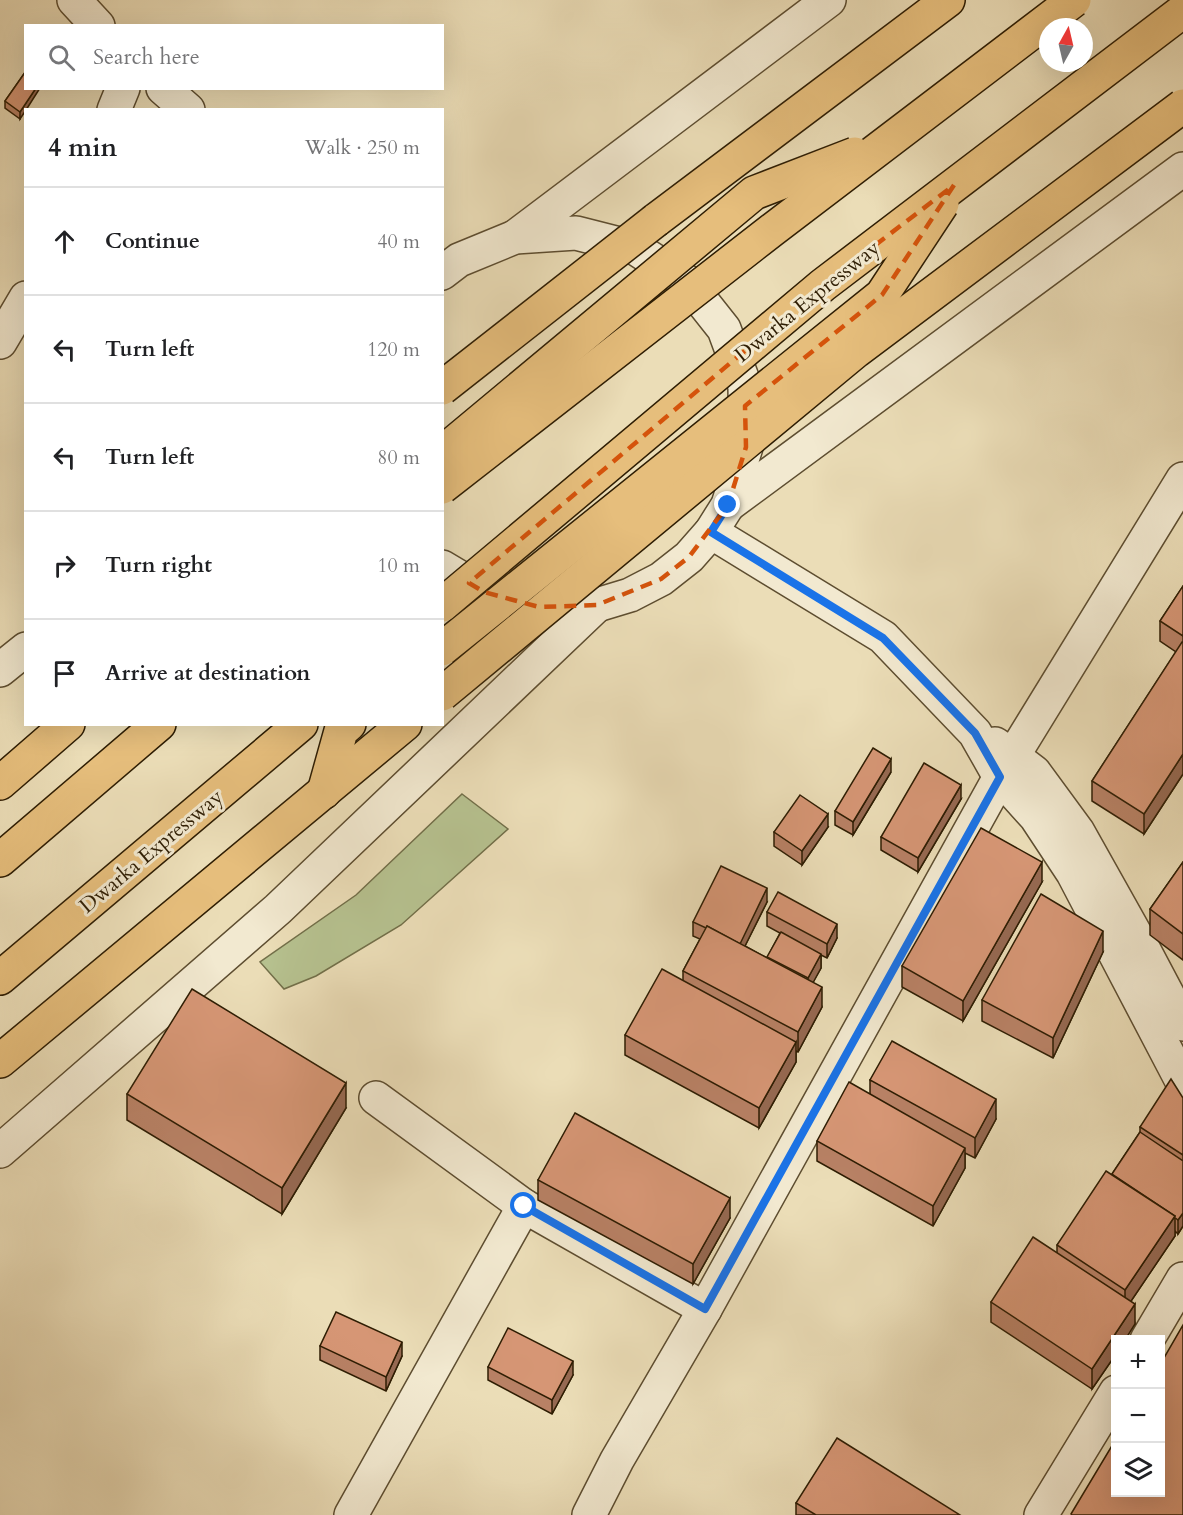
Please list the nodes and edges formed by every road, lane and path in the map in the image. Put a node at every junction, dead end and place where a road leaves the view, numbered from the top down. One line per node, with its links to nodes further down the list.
1 (74, 0): 6 (street)
2 (830, 0): 15 (street)
3 (948, 0): 19 (main road, bridge)
4 (1074, 0): 12 (main road, bridge)
5 (1183, 11): 14 (main road, Dwarka Expressway, bridge)
6 (96, 24)
7 (122, 90): 10 (street)
8 (165, 90): 11 (street)
9 (1183, 106): 30 (main road, bridge)
10 (115, 108)
11 (186, 108)
12 (890, 140): 20 (main road, bridge); 22 (main road, bridge)
13 (1183, 169): 23 (street)
14 (954, 185): 25 (main road, Dwarka Expressway, bridge); 27 (main road, bridge)
15 (515, 237): 16 (street); 23 (street)
16 (448, 263)
17 (24, 301): 18 (street)
18 (0, 342)
19 (444, 386)
20 (444, 451)
21 (1183, 479): 36 (street)
22 (444, 485)
23 (720, 518): 26 (street); 36 (street)
24 (444, 568): 26 (street)
25 (444, 603)
26 (597, 604): 47 (street)
27 (444, 647)
28 (24, 651): 29 (street)
29 (0, 670)
30 (444, 692)
31 (66, 726): 37 (main road)
32 (157, 726): 39 (main road)
33 (299, 726): 42 (main road, Dwarka Expressway)
34 (347, 726): 38 (main road)
35 (403, 726): 38 (main road)
36 (1007, 766): 41 (street); 50 (street)
37 (0, 783)
38 (324, 792): 44 (main road)
39 (0, 860)
40 (1157, 910): 41 (street)
41 (1129, 950): 43 (street); 45 (street)
42 (0, 978)
43 (1183, 1024)
44 (0, 1061)
45 (1183, 1083)
46 (376, 1098): 48 (street)
47 (0, 1151)
48 (524, 1206): 50 (street); 53 (street)
49 (1183, 1279): 51 (street)
50 (705, 1309): 54 (street)
51 (1150, 1335)
52 (1111, 1400): 55 (street)
53 (351, 1515)
54 (589, 1515)
55 (1041, 1515)

